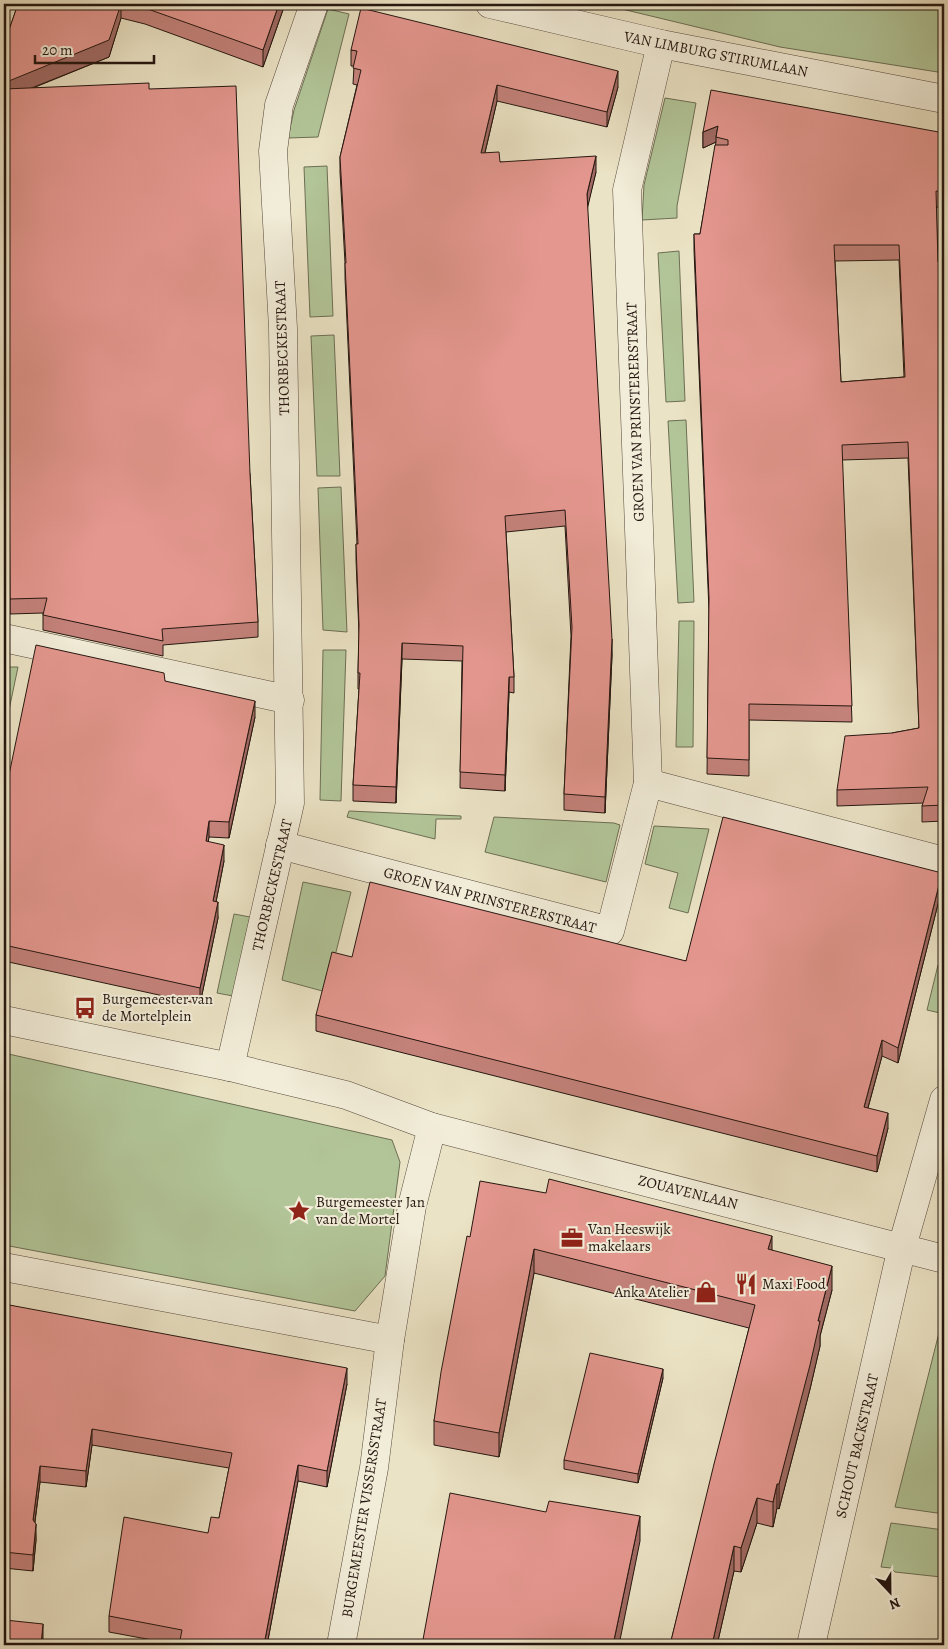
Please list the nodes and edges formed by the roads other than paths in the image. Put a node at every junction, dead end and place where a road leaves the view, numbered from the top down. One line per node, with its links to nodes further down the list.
1 (314, 4): 6 (street, THORBECKESTRAAT)
2 (490, 4): 3 (street, VAN LIMBURG STIRUMLAAN)
3 (661, 44): 4 (street, VAN LIMBURG STIRUMLAAN); 7 (street, GROEN VAN PRINSTERERSTRAAT)
4 (944, 99)
5 (4, 638): 6 (street)
6 (290, 700): 8 (street, THORBECKESTRAAT)
7 (648, 783): 8 (street, GROEN VAN PRINSTERERSTRAAT); 9 (street)
8 (280, 845): 11 (street, THORBECKESTRAAT)
9 (944, 861)
10 (4, 1020): 11 (street)
11 (230, 1067): 13 (street)
12 (944, 1100): 14 (street, SCHOUT BACKSTRAAT)
13 (432, 1127): 14 (street, ZOUAVENLAAN); 17 (street)
14 (902, 1247): 15 (street, ZOUAVENLAAN); 19 (street, SCHOUT BACKSTRAAT)
15 (944, 1259)
16 (4, 1267): 17 (street)
17 (390, 1340): 18 (street, BURGEMEESTER VISSERSSTRAAT)
18 (341, 1645)
19 (811, 1645)

